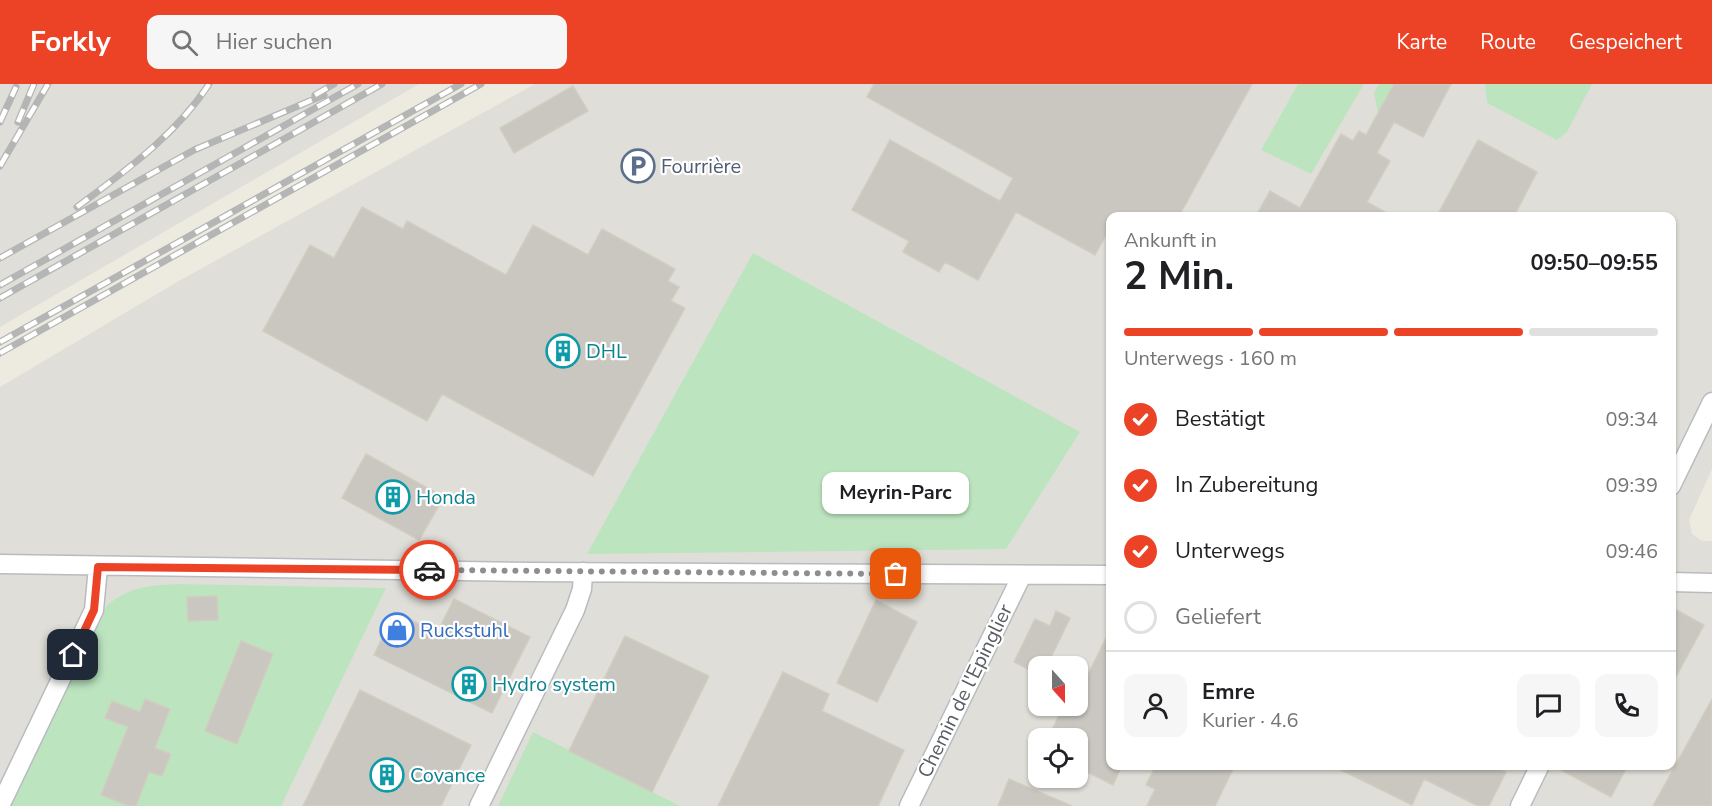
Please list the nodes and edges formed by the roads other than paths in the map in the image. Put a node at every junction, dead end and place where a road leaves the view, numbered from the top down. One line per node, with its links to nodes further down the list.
1 (1712, 402): 2 (street)
2 (1676, 476)
3 (0, 564): 4 (street)
4 (98, 567): 5 (street); 11 (street)
5 (583, 572): 6 (street); 12 (street)
6 (1022, 575): 7 (street); 13 (street, Chemin de l'Epinglier)
7 (1106, 575)
8 (1676, 582): 9 (street)
9 (1712, 583)
10 (1538, 770): 14 (street)
11 (0, 806)
12 (479, 806)
13 (909, 806)
14 (1520, 806)

